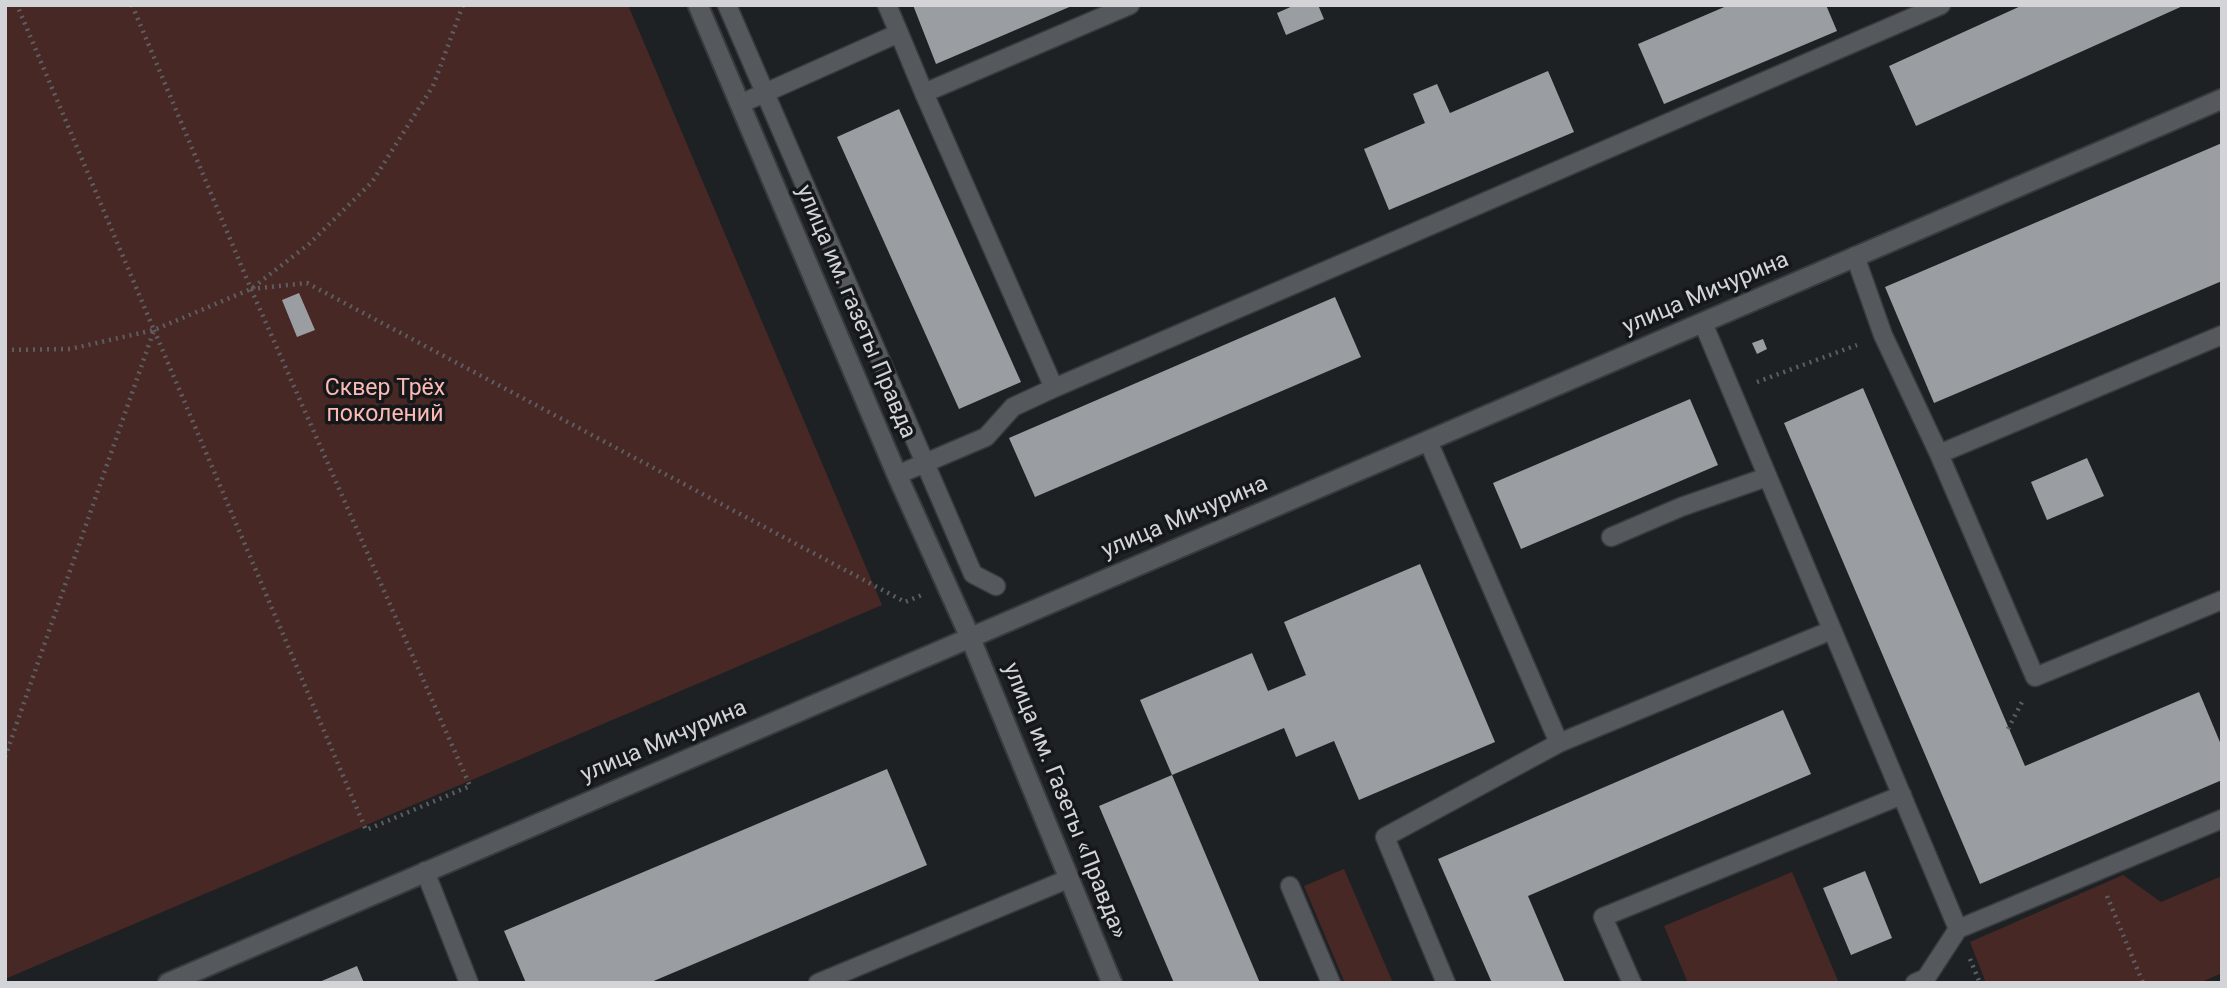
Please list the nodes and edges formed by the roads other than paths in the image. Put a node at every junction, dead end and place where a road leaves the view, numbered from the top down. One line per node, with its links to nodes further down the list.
1 (698, 5): 10 (street, улица им. газеты Правда)
2 (727, 5): 7 (lane)
3 (887, 5): 6 (lane)
4 (1130, 5): 8 (lane)
5 (1941, 5): 14 (lane)
6 (899, 33): 7 (lane); 8 (lane)
7 (765, 92): 10 (lane); 17 (lane)
8 (924, 93): 14 (lane)
9 (2222, 99): 11 (street, улица Мичурина)
10 (740, 104): 18 (street, улица им. газеты Правда)
11 (1855, 256): 12 (street, улица Мичурина); 16 (lane)
12 (1703, 323): 15 (street, улица Мичурина); 19 (lane)
13 (2222, 335): 16 (lane)
14 (1054, 387): 17 (lane)
15 (1428, 441): 24 (street, улица Мичурина); 25 (lane)
16 (1938, 454): 22 (lane)
17 (923, 464): 18 (lane); 21 (lane)
18 (897, 475): 24 (street, улица им. газеты Правда)
19 (1767, 477): 20 (lane); 23 (lane)
20 (1611, 537)
21 (996, 586)
22 (2222, 600)
23 (1832, 630): 25 (lane); 26 (lane)
24 (970, 637): 28 (street, улица Мичурина); 29 (street, улица им. Газеты «Правда»)
25 (1559, 743): 37 (lane)
26 (1902, 795): 31 (lane); 38 (lane)
27 (2222, 819): 31 (lane)
28 (425, 871): 32 (street, улица Мичурина); 33 (lane)
29 (1068, 879): 34 (lane); 35 (street, улица им. Газеты «Правда»)
30 (1290, 886): 36 (lane)
31 (1958, 929): 39 (lane)
32 (168, 983)
33 (469, 983)
34 (818, 983)
35 (1112, 983)
36 (1331, 983)
37 (1446, 983)
38 (1632, 983)
39 (1915, 983)

